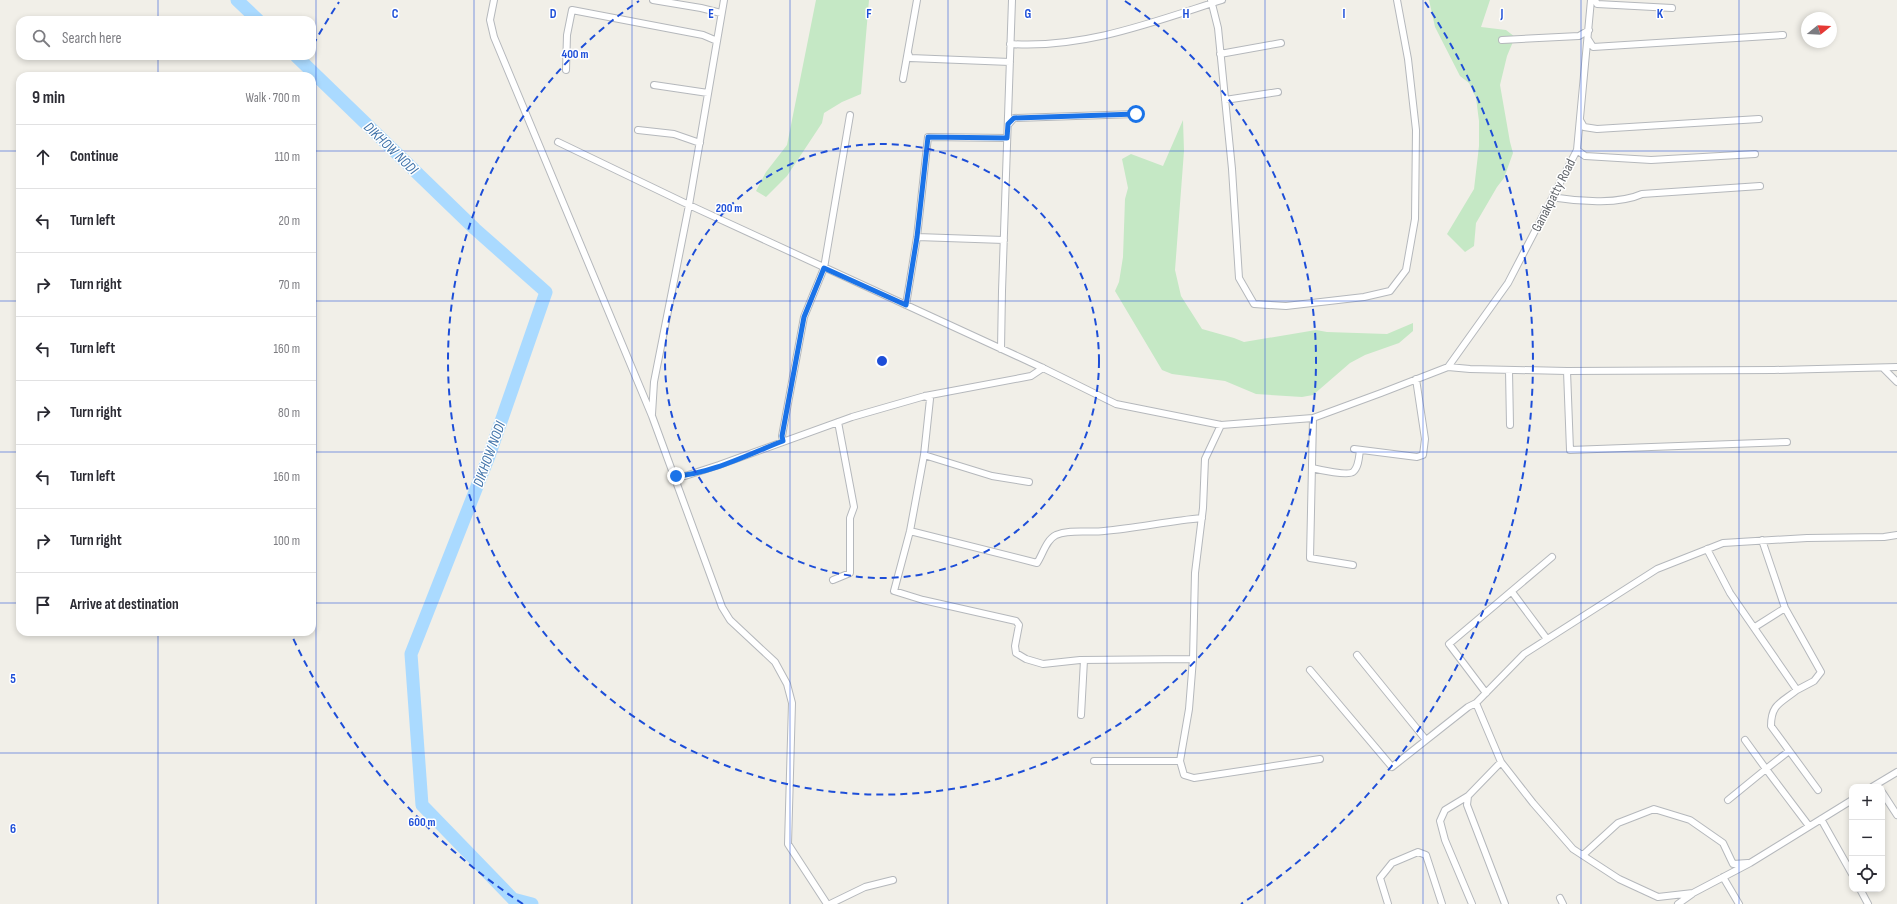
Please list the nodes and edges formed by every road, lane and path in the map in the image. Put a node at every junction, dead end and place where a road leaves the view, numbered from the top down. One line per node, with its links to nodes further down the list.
1 (494, 0): 57 (street)
2 (653, 0): 12 (street)
3 (724, 0): 12 (street)
4 (917, 0): 20 (street)
5 (1012, 0): 19 (street)
6 (1222, 0): 10 (street)
7 (1397, 0): 28 (street)
8 (1592, 0): 13 (street, Ganakpatty Road)
9 (1595, 0): 11 (street)
10 (1212, 2): 19 (street); 21 (street)
11 (1672, 8)
12 (721, 13): 17 (street)
13 (1589, 30): 15 (street, Ganakpatty Road); 16 (street)
14 (1783, 35): 15 (street)
15 (1588, 39): 31 (street, Ganakpatty Road)
16 (1502, 40)
17 (717, 41): 23 (street); 27 (street)
18 (1281, 43): 21 (street)
19 (1010, 44): 22 (street)
20 (908, 53): 22 (street); 24 (street)
21 (1220, 54): 28 (street)
22 (1010, 62): 33 (street)
23 (566, 70)
24 (903, 79)
25 (654, 85): 27 (street)
26 (1278, 92): 28 (street)
27 (708, 93): 37 (street)
28 (1225, 100)
29 (1136, 114): 33 (street)
30 (850, 115): 45 (street)
31 (1580, 120): 32 (street); 38 (street, Ganakpatty Road)
32 (1759, 120)
33 (1008, 124): 35 (street)
34 (638, 130): 37 (street)
35 (1007, 138): 43 (street); 44 (street)
36 (558, 142): 42 (street)
37 (700, 143): 42 (street)
38 (1577, 150): 39 (street); 41 (street, Ganakpatty Road)
39 (1755, 154)
40 (1760, 186): 41 (street)
41 (1554, 193): 48 (street, Ganakpatty Road)
42 (689, 205): 45 (street); 57 (street)
43 (917, 237): 44 (street); 46 (street)
44 (1004, 240): 47 (street)
45 (824, 268): 46 (street); 62 (street)
46 (906, 305): 47 (street)
47 (1002, 349): 50 (street)
48 (1448, 367): 52 (street); 54 (street)
49 (1897, 367): 51 (street)
50 (1044, 368): 56 (street); 61 (street)
51 (1883, 368): 53 (street); 55 (street)
52 (1509, 370): 53 (street); 60 (street)
53 (1567, 371): 63 (street)
54 (1416, 379): 58 (street); 65 (street)
55 (1897, 382)
56 (925, 396): 59 (street); 64 (street)
57 (652, 416): 66 (street)
58 (1313, 418): 61 (street); 65 (street)
59 (838, 422): 62 (street); 75 (street)
60 (1510, 425)
61 (1221, 426): 68 (street)
62 (783, 441): 66 (street)
63 (1787, 442)
64 (924, 455): 67 (street); 69 (street)
65 (1312, 468): 74 (street)
66 (676, 476): 113 (street)
67 (1028, 482)
68 (1202, 518): 69 (street); 81 (street)
69 (910, 531): 82 (street)
70 (1897, 535): 71 (street)
71 (1762, 540): 72 (street); 77 (street)
72 (1707, 549): 78 (street); 79 (street)
73 (1552, 557): 76 (street)
74 (1353, 565)
75 (833, 580)
76 (1512, 592): 79 (street); 85 (street)
77 (1785, 608): 78 (street); 84 (street)
78 (1755, 627): 84 (street)
79 (1547, 639): 85 (street)
80 (1357, 655): 88 (street)
81 (1193, 659): 82 (street); 93 (street)
82 (1084, 660): 87 (street)
83 (1310, 670): 88 (street)
84 (1797, 690): 90 (street)
85 (1486, 694): 86 (street)
86 (1476, 703): 88 (street); 94 (street)
87 (1081, 715)
88 (1426, 740)
89 (1745, 740): 95 (street)
90 (1789, 751): 95 (street); 98 (street)
91 (1320, 759): 93 (street)
92 (1094, 761): 93 (street)
93 (1180, 761)
94 (1501, 762): 99 (street); 106 (street)
95 (1766, 768): 101 (street); 105 (street)
96 (1897, 772): 97 (street)
97 (1879, 784)
98 (1818, 790)
99 (1468, 796): 116 (street); 117 (street)
100 (1885, 797): 103 (street)
101 (1728, 800)
102 (1849, 802): 104 (street)
103 (1897, 815)
104 (1821, 819): 105 (street); 108 (street)
105 (1809, 826): 107 (street)
106 (1582, 855): 107 (street); 112 (street)
107 (1750, 863): 109 (street)
108 (1849, 869)
109 (1723, 877): 112 (street); 119 (street)
110 (893, 880): 113 (street)
111 (1862, 892): 120 (street)
112 (1693, 893): 118 (street)
113 (829, 904)
114 (1388, 904): 115 (street)
115 (1442, 904)
116 (1472, 904)
117 (1506, 904)
118 (1678, 904)
119 (1739, 904)
120 (1868, 904)

